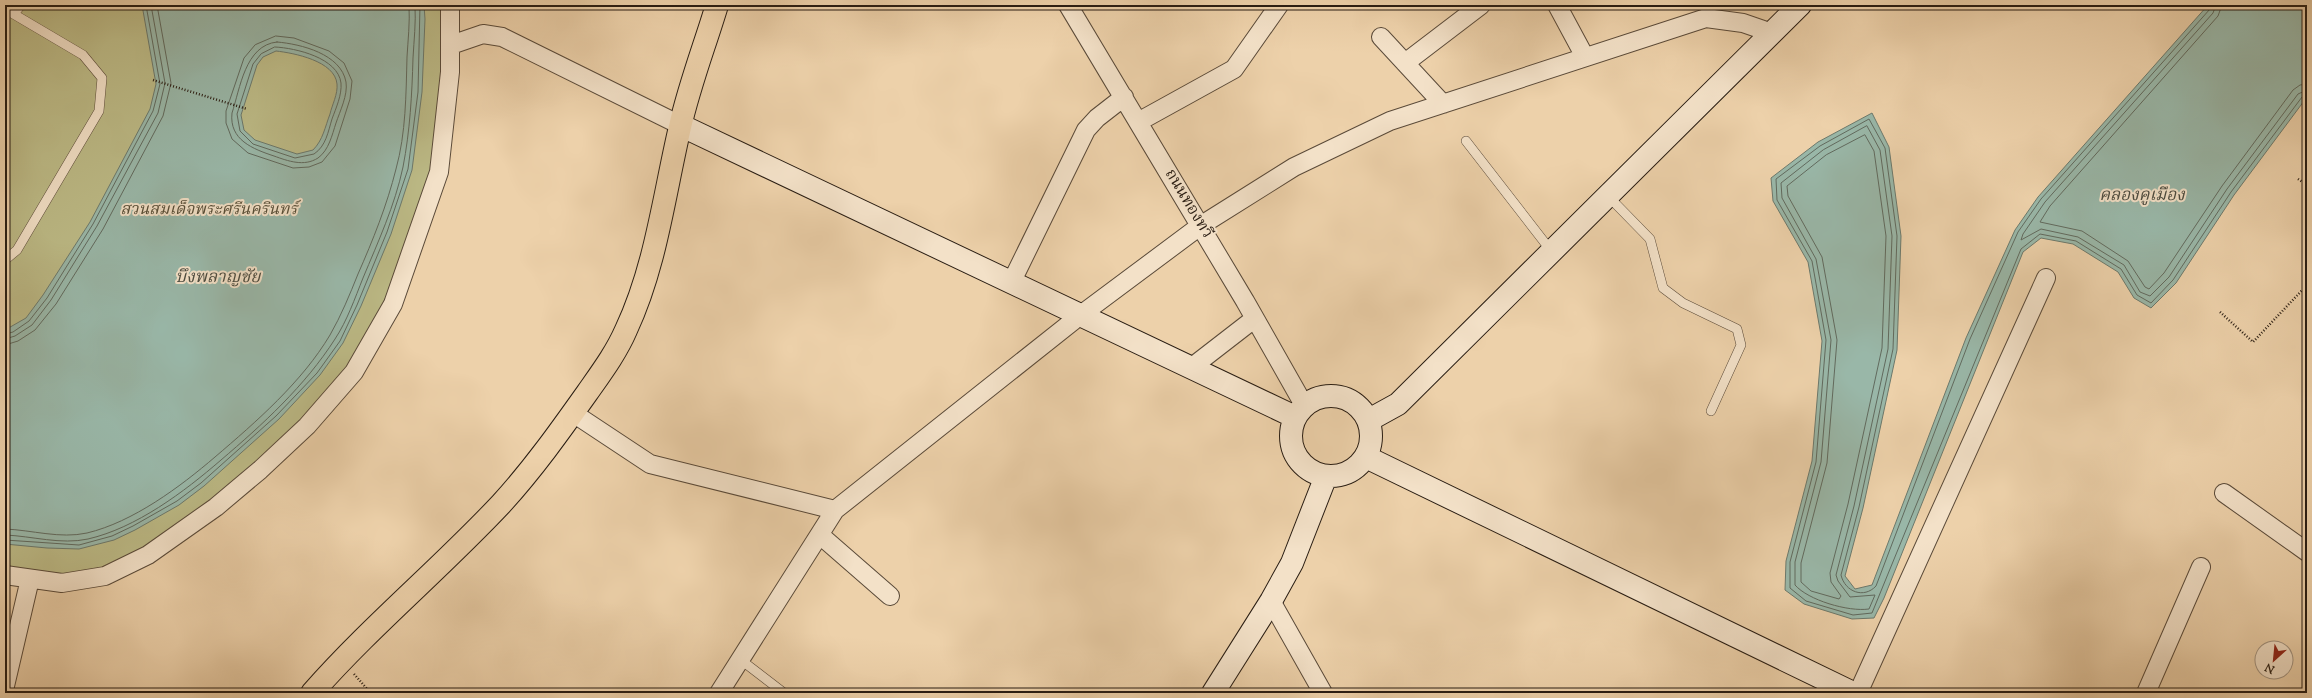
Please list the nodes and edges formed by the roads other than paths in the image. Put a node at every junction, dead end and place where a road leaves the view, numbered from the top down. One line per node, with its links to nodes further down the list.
1 (21, 5): 10 (lane)
2 (450, 5): 13 (street)
3 (717, 5): 19 (main road)
4 (1068, 5): 16 (street, ถนนทองทวี)
5 (1279, 5): 18 (street)
6 (1481, 5): 15 (street)
7 (1557, 5): 14 (street)
8 (1800, 5): 11 (street)
9 (5, 9): 10 (lane)
10 (14, 14): 24 (lane)
11 (1772, 34): 14 (street); 21 (street)
12 (1381, 37): 15 (street)
13 (451, 45): 19 (street); 42 (street)
14 (1585, 57): 17 (street)
15 (1405, 63): 17 (street)
16 (1124, 97): 18 (street, ถนนทองทวี); 26 (street)
17 (1443, 104): 22 (street)
18 (1138, 122): 22 (street, ถนนทองทวี)
19 (680, 125): 26 (street); 32 (main road)
20 (1466, 142): 23 (lane)
21 (1608, 196): 23 (street); 31 (lane)
22 (1200, 226): 27 (street); 28 (street, ถนนทองทวี)
23 (1552, 252): 33 (street)
24 (5, 260)
25 (2046, 278): 53 (street)
26 (1012, 281): 27 (street)
27 (1082, 314): 29 (street); 37 (street)
28 (1254, 319): 29 (street); 30 (street, ถนนทองทวี)
29 (1192, 367): 30 (street)
30 (1300, 411): 33 (street); 35 (street)
31 (1711, 411)
32 (573, 413): 37 (street); 47 (main road)
33 (1369, 420): 34 (street)
34 (1366, 457): 35 (street); 52 (street)
35 (1326, 476): 44 (street)
36 (2224, 493): 39 (street)
37 (835, 510): 38 (street)
38 (820, 535): 43 (street); 45 (street)
39 (2307, 552)
40 (2201, 567): 54 (street)
41 (5, 575): 42 (street)
42 (30, 579): 46 (street)
43 (890, 596)
44 (1271, 601): 50 (street); 51 (street)
45 (740, 660): 48 (street); 49 (lane)
46 (5, 686)
47 (312, 693)
48 (719, 693)
49 (784, 693)
50 (1213, 693)
51 (1323, 693)
52 (1853, 693)
53 (1858, 693)
54 (2146, 693)

